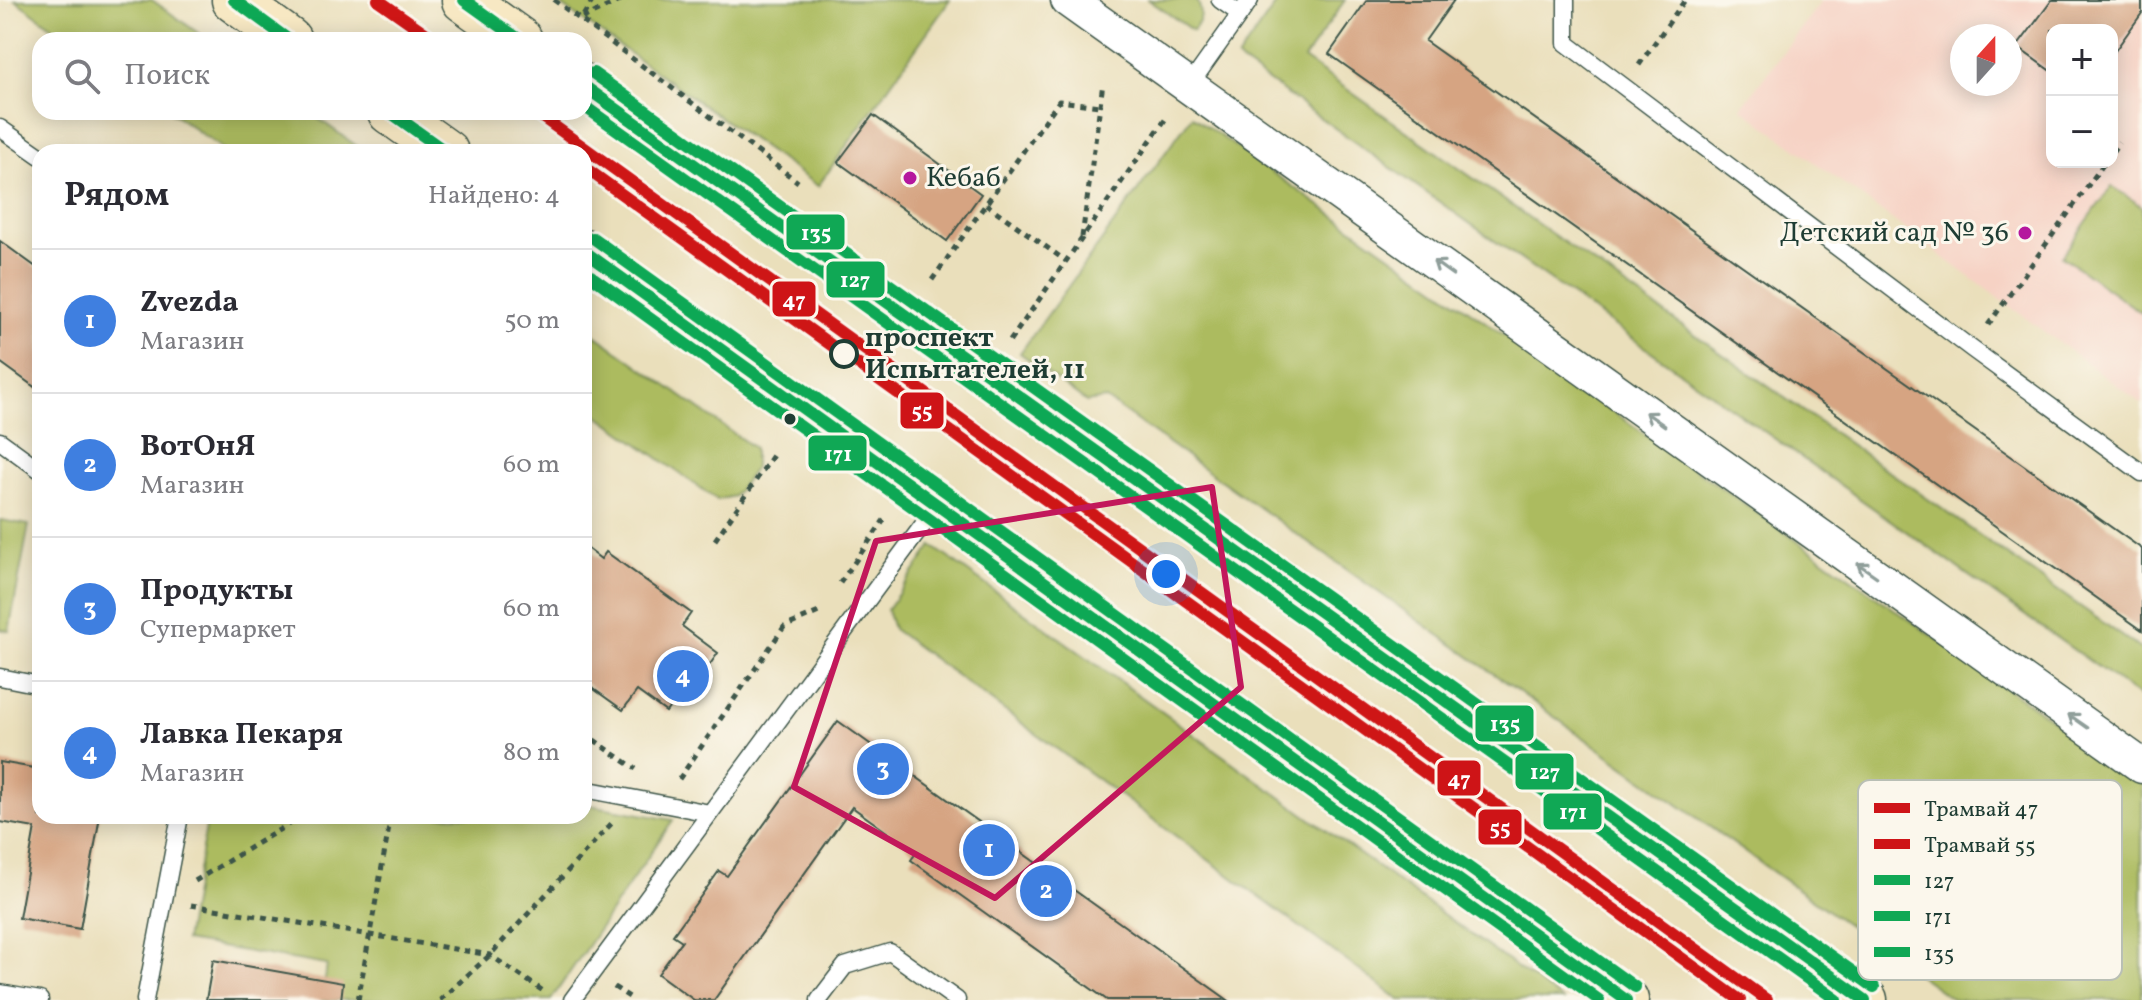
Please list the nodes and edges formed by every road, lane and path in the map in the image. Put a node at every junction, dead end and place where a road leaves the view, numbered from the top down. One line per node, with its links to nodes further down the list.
1 (234, 0): 12 (main road)
2 (464, 0): 13 (main road)
3 (554, 0): 11 (path)
4 (593, 0): 11 (path)
5 (621, 0): 11 (path)
6 (1068, 0): 15 (street)
7 (1220, 0): 10 (lane)
8 (1566, 0): 16 (lane)
9 (1685, 0): 16 (path)
10 (1245, 7): 15 (lane)
11 (581, 19): 24 (path)
12 (278, 32)
13 (509, 32)
14 (1103, 83): 18 (path)
15 (1189, 86): 26 (path); 44 (street, one-way to 15)
16 (1624, 87): 35 (lane)
17 (592, 92): 66 (main road)
18 (1100, 106): 25 (path); 26 (path)
19 (401, 120): 21 (main road)
20 (0, 128): 22 (lane)
21 (434, 144)
22 (32, 150)
23 (2101, 168): 30 (path)
24 (804, 187)
25 (986, 204): 28 (path); 29 (path)
26 (1082, 238): 28 (path)
27 (592, 257): 36 (main road)
28 (1066, 261): 31 (path)
29 (932, 280)
30 (2004, 303)
31 (1005, 348)
32 (0, 441): 34 (lane)
33 (776, 451): 38 (path)
34 (32, 464)
35 (2142, 473)
36 (938, 505): 49 (lane); 65 (main road)
37 (884, 520): 39 (path)
38 (715, 540)
39 (836, 588)
40 (828, 601): 46 (path)
41 (0, 677): 42 (lane)
42 (32, 683)
43 (592, 739): 45 (path)
44 (2142, 766)
45 (647, 777)
46 (667, 778)
47 (592, 790): 48 (lane)
48 (634, 798): 49 (lane); 55 (path)
49 (710, 813): 62 (lane)
50 (178, 824): 53 (lane)
51 (289, 824): 53 (path)
52 (390, 824): 54 (path)
53 (164, 900): 54 (path); 58 (lane)
54 (370, 935): 55 (path); 59 (path)
55 (490, 955): 60 (path); 61 (path)
56 (0, 993): 57 (lane)
57 (40, 1000)
58 (145, 1000)
59 (358, 1000)
60 (440, 1000)
61 (556, 1000)
62 (572, 1000)
63 (819, 1000): 64 (lane)
64 (957, 1000)
65 (1626, 1000)
66 (1865, 1000)

